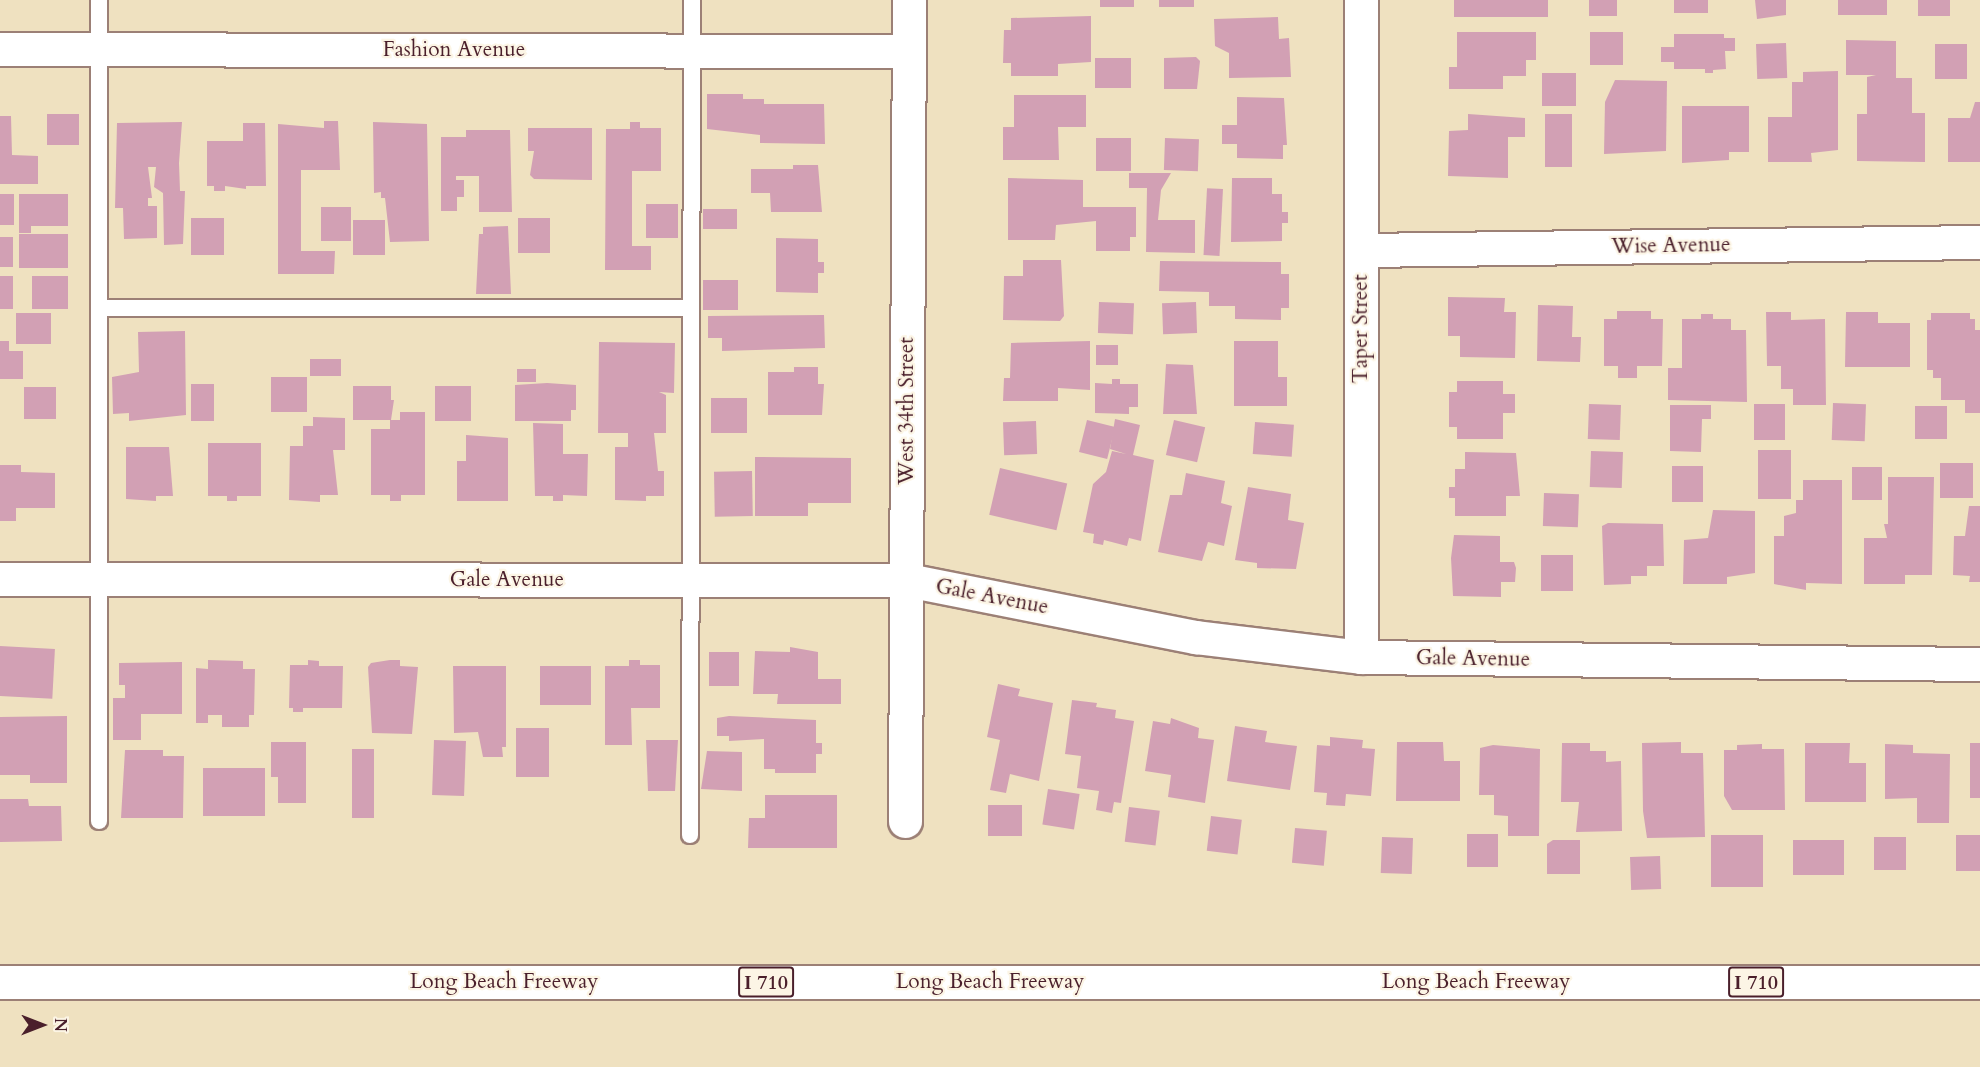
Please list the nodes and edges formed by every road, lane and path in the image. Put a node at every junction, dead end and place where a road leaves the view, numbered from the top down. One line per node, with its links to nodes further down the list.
1 (99, 0): 6 (lane)
2 (692, 0): 7 (lane)
3 (909, 0): 8 (main road, West 34th Street)
4 (1361, 0): 10 (main road, Taper Street)
5 (0, 49): 6 (main road, Fashion Avenue)
6 (99, 49): 7 (main road, Fashion Avenue); 11 (lane)
7 (692, 51): 8 (main road, Fashion Avenue); 12 (lane)
8 (909, 51): 16 (main road, West 34th Street)
9 (1980, 242): 10 (main road, Wise Avenue)
10 (1361, 250): 17 (main road, Taper Street)
11 (99, 308): 12 (lane); 14 (lane)
12 (691, 308): 15 (lane)
13 (0, 579): 14 (main road, Gale Avenue)
14 (99, 579): 15 (main road, Gale Avenue); 19 (lane)
15 (691, 580): 16 (main road, Gale Avenue); 21 (lane)
16 (907, 580): 17 (main road, Gale Avenue); 20 (main road, West 34th Street)
17 (1361, 657): 18 (main road, Gale Avenue)
18 (1980, 664)
19 (99, 821)
20 (905, 821)
21 (690, 836)
22 (0, 982): 23 (main road, Long Beach Freeway / I 710)
23 (1980, 982)

